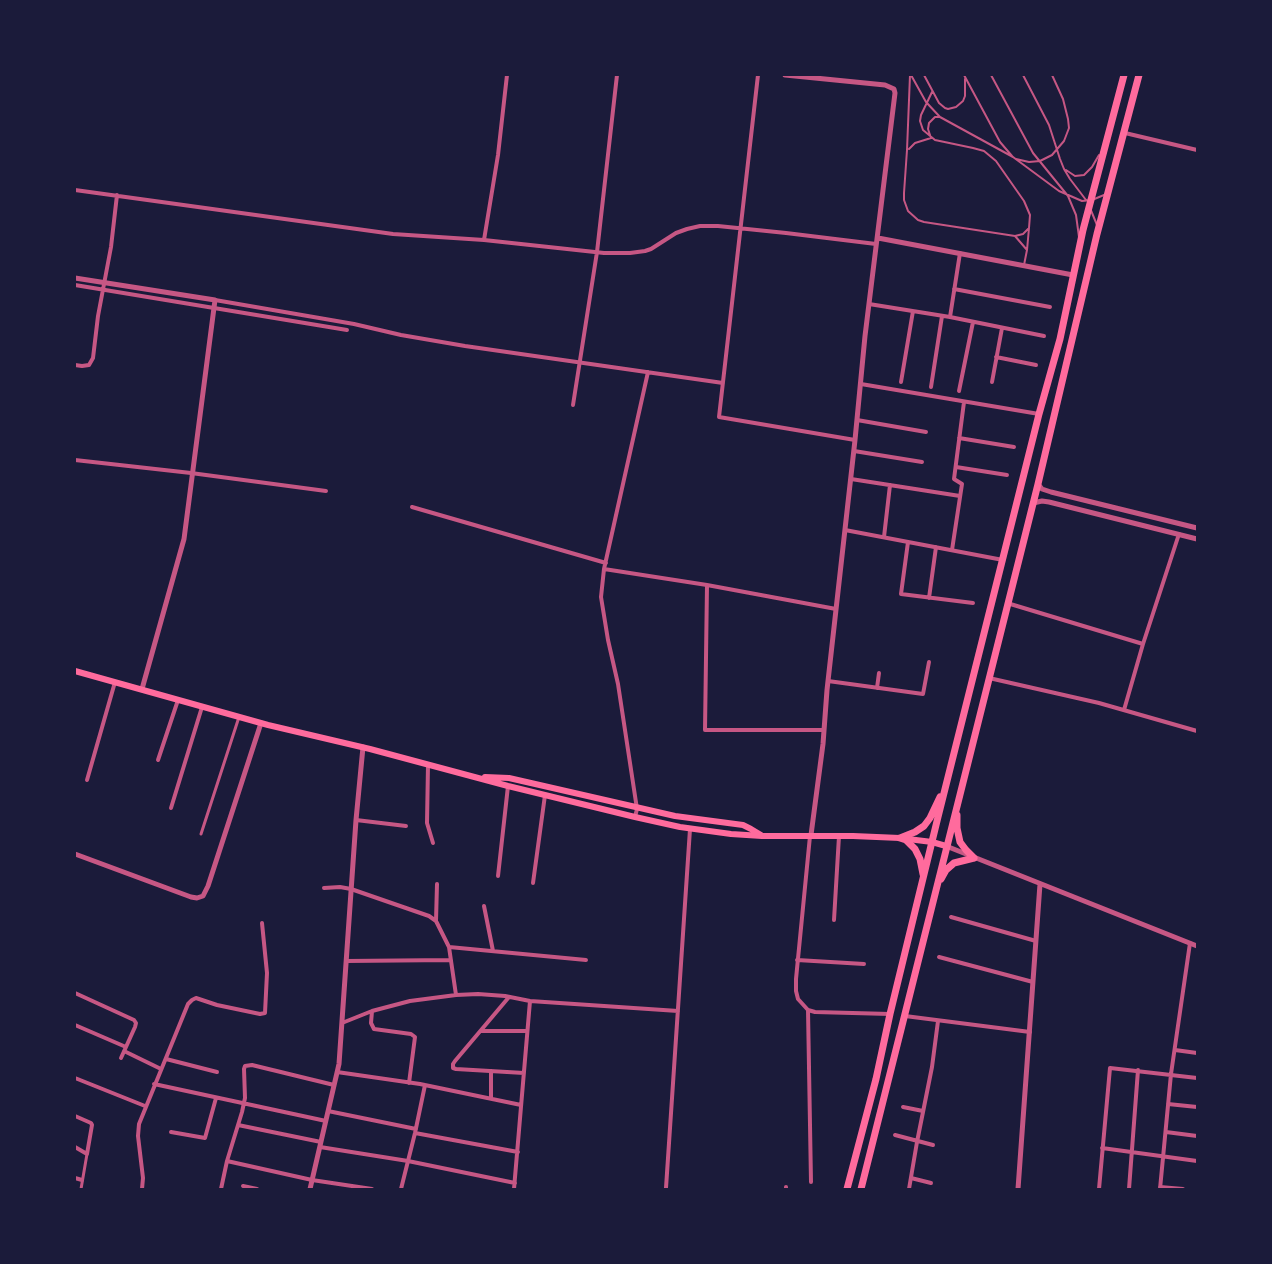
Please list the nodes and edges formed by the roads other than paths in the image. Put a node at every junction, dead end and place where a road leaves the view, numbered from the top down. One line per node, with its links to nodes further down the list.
1 (507, 75): 35 (street)
2 (617, 75): 39 (street)
3 (758, 75): 31 (street)
4 (785, 75): 36 (street)
5 (911, 75): 14 (lane); 19 (lane)
6 (924, 75): 13 (lane)
7 (991, 75): 23 (lane)
8 (1023, 75): 21 (lane)
9 (1052, 75): 21 (lane)
10 (1124, 75): 18 (main road)
11 (1139, 75): 16 (main road)
12 (965, 76): 13 (lane); 22 (lane)
13 (932, 92): 14 (lane)
14 (926, 102): 15 (lane); 17 (lane)
15 (940, 117): 17 (lane); 22 (lane)
16 (1124, 133): 20 (street); 26 (main road)
17 (931, 138): 19 (lane); 30 (lane)
18 (1106, 145): 24 (lane); 29 (main road)
19 (908, 150): 34 (lane)
20 (1197, 150)
21 (1057, 151): 23 (lane); 24 (lane)
22 (1013, 158): 23 (lane); 28 (lane)
23 (1040, 161): 28 (lane)
24 (1064, 169): 29 (lane)
25 (75, 190): 27 (street)
26 (1108, 191): 29 (lane); 33 (main road)
27 (117, 195): 35 (street); 44 (street)
28 (1068, 196): 29 (lane); 37 (lane)
29 (1089, 202): 32 (main road); 33 (lane)
30 (1029, 228): 34 (lane); 38 (lane)
31 (741, 229): 36 (street); 39 (street); 66 (street)
32 (1083, 230): 33 (main road); 37 (main road)
33 (1097, 234): 85 (main road)
34 (1015, 236): 38 (lane)
35 (484, 240): 39 (street)
36 (878, 241): 40 (street); 49 (street)
37 (1079, 249): 42 (main road)
38 (1027, 250): 41 (lane)
39 (597, 252): 60 (street)
40 (960, 253): 41 (street); 46 (street)
41 (1024, 266): 42 (street)
42 (1073, 275): 72 (main road)
43 (75, 278): 44 (street)
44 (105, 282): 47 (street); 48 (street)
45 (75, 285): 47 (street)
46 (954, 289): 50 (street); 54 (street)
47 (103, 290): 51 (street); 62 (street)
48 (215, 300): 51 (street); 60 (street)
49 (869, 304): 52 (street); 67 (street)
50 (1050, 307)
51 (214, 308): 57 (street); 82 (street)
52 (913, 311): 53 (street); 64 (street)
53 (942, 316): 54 (street); 68 (street)
54 (950, 317): 55 (street)
55 (973, 322): 56 (street); 69 (street)
56 (1002, 328): 58 (street); 59 (street)
57 (347, 330)
58 (1044, 336)
59 (996, 357): 61 (street); 65 (street)
60 (580, 363): 63 (street); 71 (street)
61 (1036, 364)
62 (75, 365)
63 (648, 372): 66 (street); 100 (street)
64 (901, 382)
65 (992, 382)
66 (723, 383): 76 (street)
67 (861, 384): 70 (street); 73 (street)
68 (930, 387)
69 (959, 391)
70 (964, 402): 72 (street); 75 (street)
71 (573, 405)
72 (1039, 414): 99 (main road)
73 (857, 420): 74 (street); 76 (street)
74 (926, 432)
75 (959, 438): 77 (street); 81 (street)
76 (855, 440): 78 (street)
77 (1014, 447)
78 (854, 451): 80 (street); 84 (street)
79 (75, 460): 82 (street)
80 (922, 462)
81 (956, 467): 83 (street); 88 (street)
82 (191, 473): 87 (street); 115 (street)
83 (1007, 475)
84 (851, 479): 86 (street); 92 (street)
85 (1038, 484): 89 (main road); 91 (street)
86 (890, 485): 88 (street); 94 (street)
87 (326, 491)
88 (960, 496): 98 (street)
89 (1033, 503): 93 (street); 105 (main road)
90 (412, 507): 100 (street)
91 (1197, 528)
92 (845, 530): 94 (street); 106 (street)
93 (1179, 534): 95 (street); 107 (street)
94 (884, 537): 96 (street)
95 (1197, 538)
96 (908, 542): 97 (street); 103 (street)
97 (936, 547): 98 (street); 103 (street)
98 (952, 550): 99 (street)
99 (1003, 560): 128 (main road)
100 (606, 563): 101 (street)
101 (604, 569): 102 (street); 133 (street)
102 (707, 585): 106 (street); 121 (street)
103 (929, 597): 104 (street)
104 (973, 603)
105 (1007, 603): 107 (street); 111 (main road)
106 (836, 609): 112 (street)
107 (1143, 644): 118 (street)
108 (929, 662): 114 (street)
109 (75, 671): 113 (main road)
110 (879, 674): 114 (street)
111 (989, 678): 118 (street); 131 (main road)
112 (828, 681): 114 (street); 121 (street)
113 (115, 682): 115 (main road); 127 (street)
114 (877, 688)
115 (142, 689): 116 (main road)
116 (178, 700): 117 (main road); 124 (street)
117 (202, 707): 119 (main road); 132 (street)
118 (1124, 710): 122 (street)
119 (239, 717): 120 (main road); 138 (street)
120 (261, 723): 123 (main road); 146 (street)
121 (824, 730): 140 (street)
122 (1197, 731)
123 (363, 747): 125 (main road); 135 (street)
124 (158, 760)
125 (428, 764): 126 (main road); 144 (street)
126 (478, 777): 129 (main road); 133 (main road)
127 (87, 780)
128 (947, 782): 142 (main road); 143 (main road)
129 (508, 786): 130 (main road); 148 (street)
130 (546, 795): 134 (main road); 150 (street)
131 (957, 805): 145 (main road); 147 (main road)
132 (171, 808)
133 (637, 809): 134 (street); 139 (main road)
134 (635, 818): 137 (main road)
135 (356, 820): 136 (street); 155 (street)
136 (406, 826)
137 (690, 828): 139 (main road); 179 (street)
138 (201, 834)
139 (762, 836): 140 (main road)
140 (810, 836): 141 (main road); 169 (street)
141 (839, 836): 142 (main road); 158 (street)
142 (900, 838): 143 (main road); 149 (main road)
143 (932, 842): 145 (main road); 149 (main road)
144 (433, 843)
145 (946, 846): 147 (street); 153 (main road)
146 (75, 856)
147 (974, 858): 152 (street); 153 (main road)
148 (498, 876)
149 (924, 878): 180 (main road)
150 (532, 883)
151 (437, 884): 159 (street)
152 (1040, 884): 161 (street); 162 (street)
153 (937, 886): 181 (main road)
154 (324, 888): 155 (street)
155 (351, 889): 159 (street); 170 (street)
156 (484, 906): 165 (street)
157 (951, 917): 161 (street)
158 (834, 920)
159 (436, 921): 164 (street)
160 (262, 923): 192 (street)
161 (1036, 941): 172 (street)
162 (1190, 943): 163 (street); 189 (street)
163 (1197, 946)
164 (449, 947): 165 (street); 167 (street)
165 (493, 951): 168 (street)
166 (939, 957): 172 (street)
167 (451, 960): 170 (street); 174 (street)
168 (586, 960)
169 (797, 960): 171 (street); 177 (street)
170 (346, 961): 183 (street)
171 (864, 964)
172 (1033, 982): 187 (street)
173 (75, 993): 188 (street)
174 (456, 995): 175 (street); 178 (street)
175 (509, 997): 176 (street); 185 (street)
176 (530, 1001): 179 (street); 186 (street)
177 (808, 1010): 180 (street); 240 (street)
178 (372, 1011): 183 (street); 202 (street)
179 (678, 1011): 244 (street)
180 (890, 1014): 253 (main road)
181 (905, 1016): 182 (street); 254 (main road)
182 (938, 1022): 187 (street); 215 (street)
183 (342, 1023): 197 (street)
184 (75, 1025): 188 (street)
185 (480, 1031): 186 (street); 195 (street)
186 (527, 1031): 198 (street)
187 (1030, 1032): 256 (street)
188 (125, 1049): 191 (street); 193 (street)
189 (1175, 1050): 190 (street); 199 (street)
190 (1197, 1053)
191 (121, 1058)
192 (165, 1059): 193 (street); 196 (street)
193 (161, 1069): 203 (street)
194 (1138, 1070): 199 (street); 228 (street); 229 (street)
195 (491, 1071): 198 (street); 207 (street)
196 (217, 1072)
197 (337, 1072): 202 (street); 204 (street)
198 (524, 1073): 210 (street)
199 (1172, 1074): 201 (street); 209 (street)
200 (75, 1078): 211 (street)
201 (1197, 1078)
202 (409, 1083): 205 (street)
203 (154, 1084): 206 (street); 211 (street)
204 (334, 1085): 208 (street); 214 (street)
205 (424, 1085): 207 (street); 219 (street)
206 (216, 1098): 208 (street); 220 (street)
207 (491, 1098): 210 (street)
208 (244, 1104): 217 (street); 218 (street)
209 (1168, 1104): 213 (street); 221 (street)
210 (521, 1105): 230 (street)
211 (145, 1106): 247 (street)
212 (903, 1107): 215 (street)
213 (1197, 1107)
214 (328, 1111): 217 (street); 219 (street)
215 (923, 1111): 224 (street)
216 (75, 1116): 231 (street)
217 (326, 1121): 225 (street)
218 (238, 1125): 225 (street); 233 (street)
219 (416, 1131): 230 (street); 234 (street)
220 (171, 1132)
221 (1166, 1132): 223 (street); 232 (street)
222 (895, 1135): 224 (street)
223 (1197, 1136)
224 (917, 1142): 226 (street); 237 (street)
225 (320, 1144): 234 (street); 239 (street)
226 (933, 1145)
227 (75, 1147): 231 (street)
228 (1102, 1148): 229 (street); 257 (street)
229 (1132, 1151): 232 (street); 258 (street)
230 (518, 1152): 243 (street)
231 (87, 1154): 238 (street)
232 (1163, 1157): 235 (street); 245 (street)
233 (227, 1161): 239 (street); 248 (street)
234 (408, 1161): 243 (street); 252 (street)
235 (1197, 1161)
236 (75, 1178): 238 (street)
237 (911, 1178): 241 (street); 255 (street)
238 (82, 1180): 246 (street)
239 (312, 1180): 250 (street); 251 (street)
240 (811, 1182)
241 (931, 1183)
242 (243, 1186): 249 (street)
243 (514, 1186)
244 (666, 1188)
245 (1160, 1188): 259 (street)
246 (81, 1189)
247 (142, 1189)
248 (221, 1189)
249 (257, 1189)
250 (310, 1189)
251 (372, 1189)
252 (401, 1189)
253 (847, 1189)
254 (861, 1189)
255 (909, 1189)
256 (1018, 1189)
257 (1099, 1189)
258 (1129, 1189)
259 (1183, 1189)

